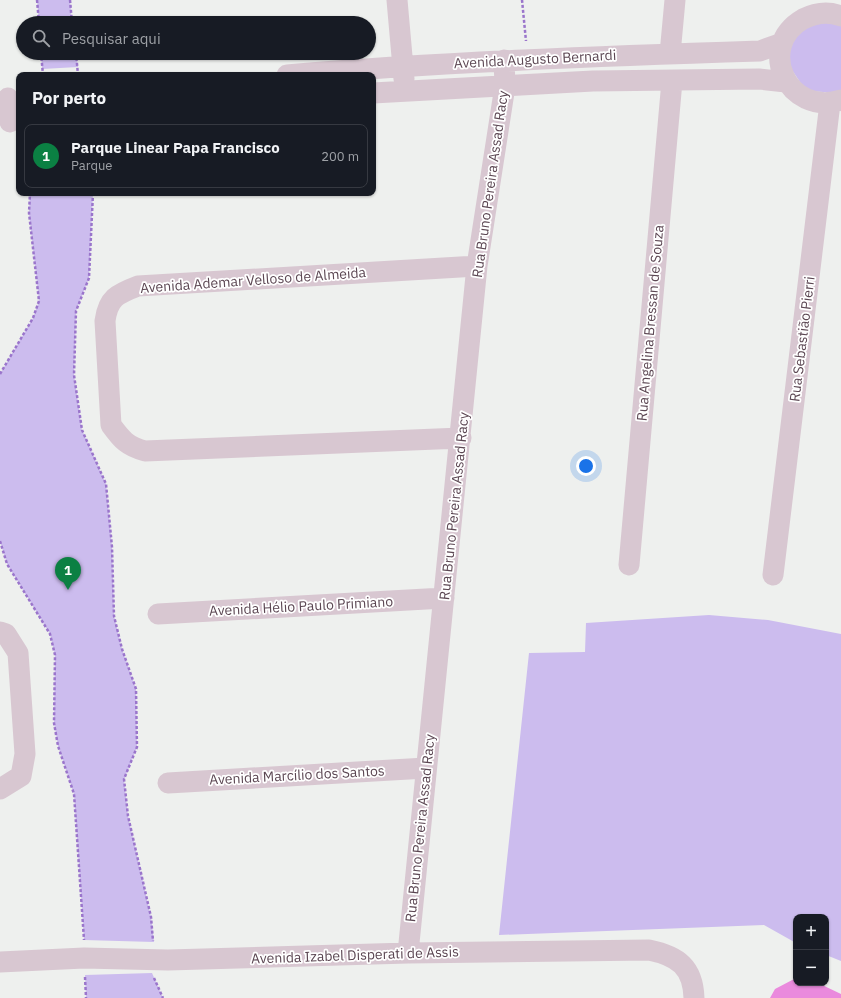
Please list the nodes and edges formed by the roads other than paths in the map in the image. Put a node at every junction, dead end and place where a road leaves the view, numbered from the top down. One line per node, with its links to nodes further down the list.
1 (397, 0): 7 (street)
2 (675, 0): 5 (street)
3 (836, 10): 4 (street)
4 (782, 43): 5 (street, Avenida Augusto Bernardi); 10 (street)
5 (670, 54): 6 (street, Avenida Augusto Bernardi)
6 (504, 60): 7 (street, Avenida Augusto Bernardi); 11 (street, Rua Bruno Pereira Assad Racy)
7 (403, 66): 8 (street, Avenida Augusto Bernardi); 12 (street)
8 (325, 72)
9 (672, 81): 10 (street, Avenida Augusto Bernardi); 11 (street, Avenida Augusto Bernardi); 19 (street, Rua Angelina Bressan de Souza)
10 (786, 82): 15 (street)
11 (505, 86): 12 (street, Avenida Augusto Bernardi); 17 (street, Rua Bruno Pereira Assad Racy)
12 (405, 91): 13 (street, Avenida Augusto Bernardi)
13 (376, 93)
14 (9, 97): 16 (street)
15 (836, 101): 20 (street, Rua Sebastião Pierri)
16 (10, 122)
17 (477, 266): 18 (street, Rua Bruno Pereira Assad Racy); 18 (street, Avenida Ademar Velloso de Almeida)
18 (461, 438): 21 (street, Rua Bruno Pereira Assad Racy)
19 (629, 565)
20 (773, 575)
21 (444, 598): 22 (street, Avenida Hélio Paulo Primiano); 24 (street, Rua Bruno Pereira Assad Racy)
22 (158, 614)
23 (0, 632): 26 (street)
24 (426, 768): 25 (street, Avenida Marcílio dos Santos); 27 (street, Rua Bruno Pereira Assad Racy)
25 (168, 783)
26 (0, 789)
27 (408, 953): 28 (street, Avenida Izabel Disperati de Assis); 29 (street, Avenida Izabel Disperati de Assis)
28 (0, 962)
29 (693, 992)

